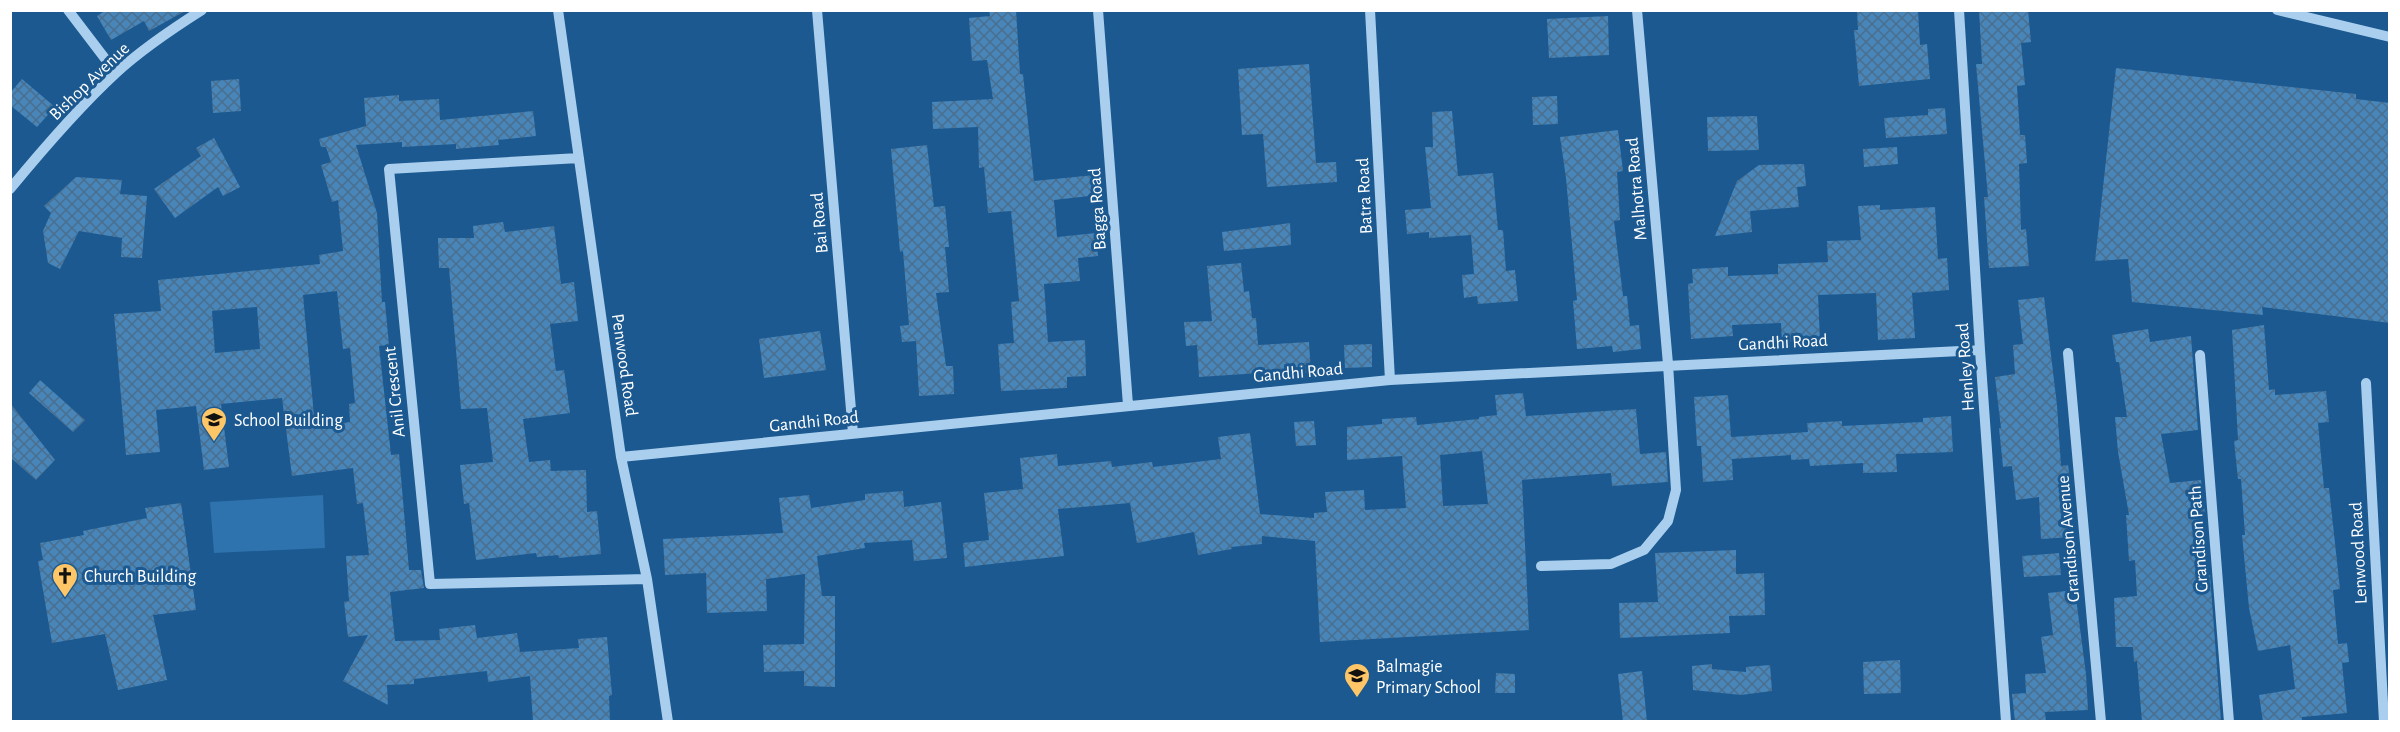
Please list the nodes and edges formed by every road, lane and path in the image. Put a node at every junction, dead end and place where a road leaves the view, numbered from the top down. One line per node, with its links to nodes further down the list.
1 (68, 10): 11 (street)
2 (202, 10): 11 (street, Bishop Avenue)
3 (558, 10): 12 (street, Penwood Road)
4 (817, 10): 21 (street, Bai Road)
5 (1098, 10): 20 (street, Bagga Road)
6 (1370, 10): 18 (street, Batra Road)
7 (1637, 10): 17 (street, Malhotra Road)
8 (1959, 10): 14 (street, Henley Road)
9 (2277, 10): 10 (street)
10 (2390, 38)
11 (116, 73): 13 (street, Bishop Avenue)
12 (579, 158): 22 (street, Penwood Road); 24 (street, Anil Crescent)
13 (10, 189)
14 (1980, 350): 17 (street, Gandhi Road); 26 (street, Henley Road)
15 (2068, 353): 27 (street, Grandison Avenue)
16 (2200, 354): 28 (street, Grandison Path)
17 (1668, 364): 18 (street, Gandhi Road); 23 (street, Malhotra Road)
18 (1390, 380): 20 (street, Gandhi Road)
19 (2366, 383): 29 (street, Lenwood Road)
20 (1128, 405): 21 (street, Gandhi Road)
21 (854, 433): 22 (street, Gandhi Road)
22 (621, 457): 24 (street, Penwood Road)
23 (1541, 566)
24 (647, 579): 25 (street, Penwood Road)
25 (668, 722)
26 (2006, 722)
27 (2101, 722)
28 (2229, 722)
29 (2384, 722)

